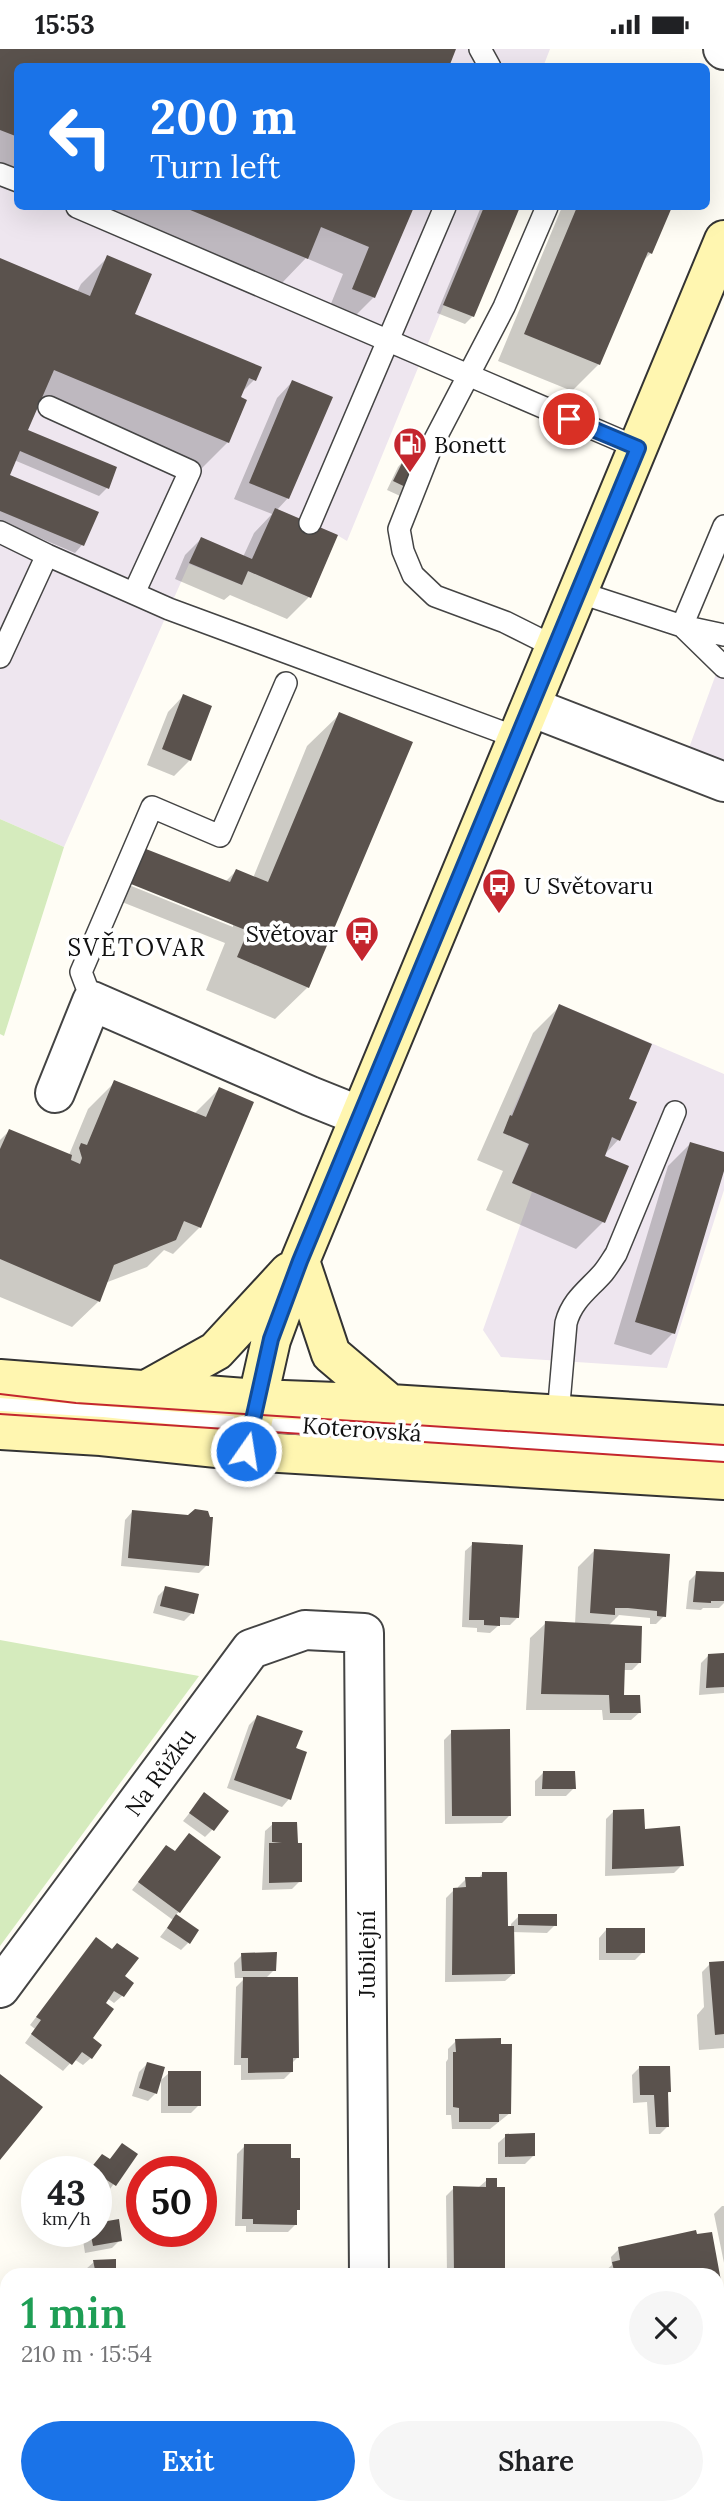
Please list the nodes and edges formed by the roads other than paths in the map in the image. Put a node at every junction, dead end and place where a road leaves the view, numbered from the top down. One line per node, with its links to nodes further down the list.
1 (84, 210): 5 (lane)
2 (444, 210): 5 (lane)
3 (546, 210): 6 (lane)
4 (724, 240): 8 (street)
5 (388, 340): 6 (lane); 9 (lane)
6 (467, 375): 8 (lane); 17 (lane)
7 (49, 407): 14 (lane)
8 (638, 448): 13 (street)
9 (310, 523)
10 (724, 526): 15 (lane)
11 (0, 532): 12 (lane)
12 (47, 555): 14 (lane); 18 (lane)
13 (578, 592): 15 (lane); 17 (street)
14 (134, 593): 21 (lane)
15 (682, 626): 16 (lane); 19 (lane)
16 (724, 635)
17 (555, 647): 21 (street)
18 (0, 657)
19 (724, 667)
20 (286, 683): 23 (lane)
21 (525, 722): 22 (street); 26 (street)
22 (724, 782)
23 (92, 1001): 24 (street); 26 (street)
24 (55, 1093)
25 (675, 1112): 32 (lane)
26 (360, 1116): 27 (street)
27 (300, 1261): 29 (street); 31 (street); 33 (street)
28 (0, 1379): 29 (street)
29 (146, 1390): 33 (street)
30 (0, 1404): 33 (lane, Koterovská)
31 (390, 1404): 32 (street, Koterovská); 33 (street, Koterovská)
32 (558, 1415): 34 (street, Koterovská)
33 (252, 1424): 35 (street); 36 (lane, Koterovská); 37 (street, Koterovská)
34 (724, 1425)
35 (0, 1430)
36 (724, 1453)
37 (724, 1480)
38 (364, 1633): 39 (street, Na Růžku); 40 (street, Jubilejní)
39 (0, 1988)
40 (369, 2268)

